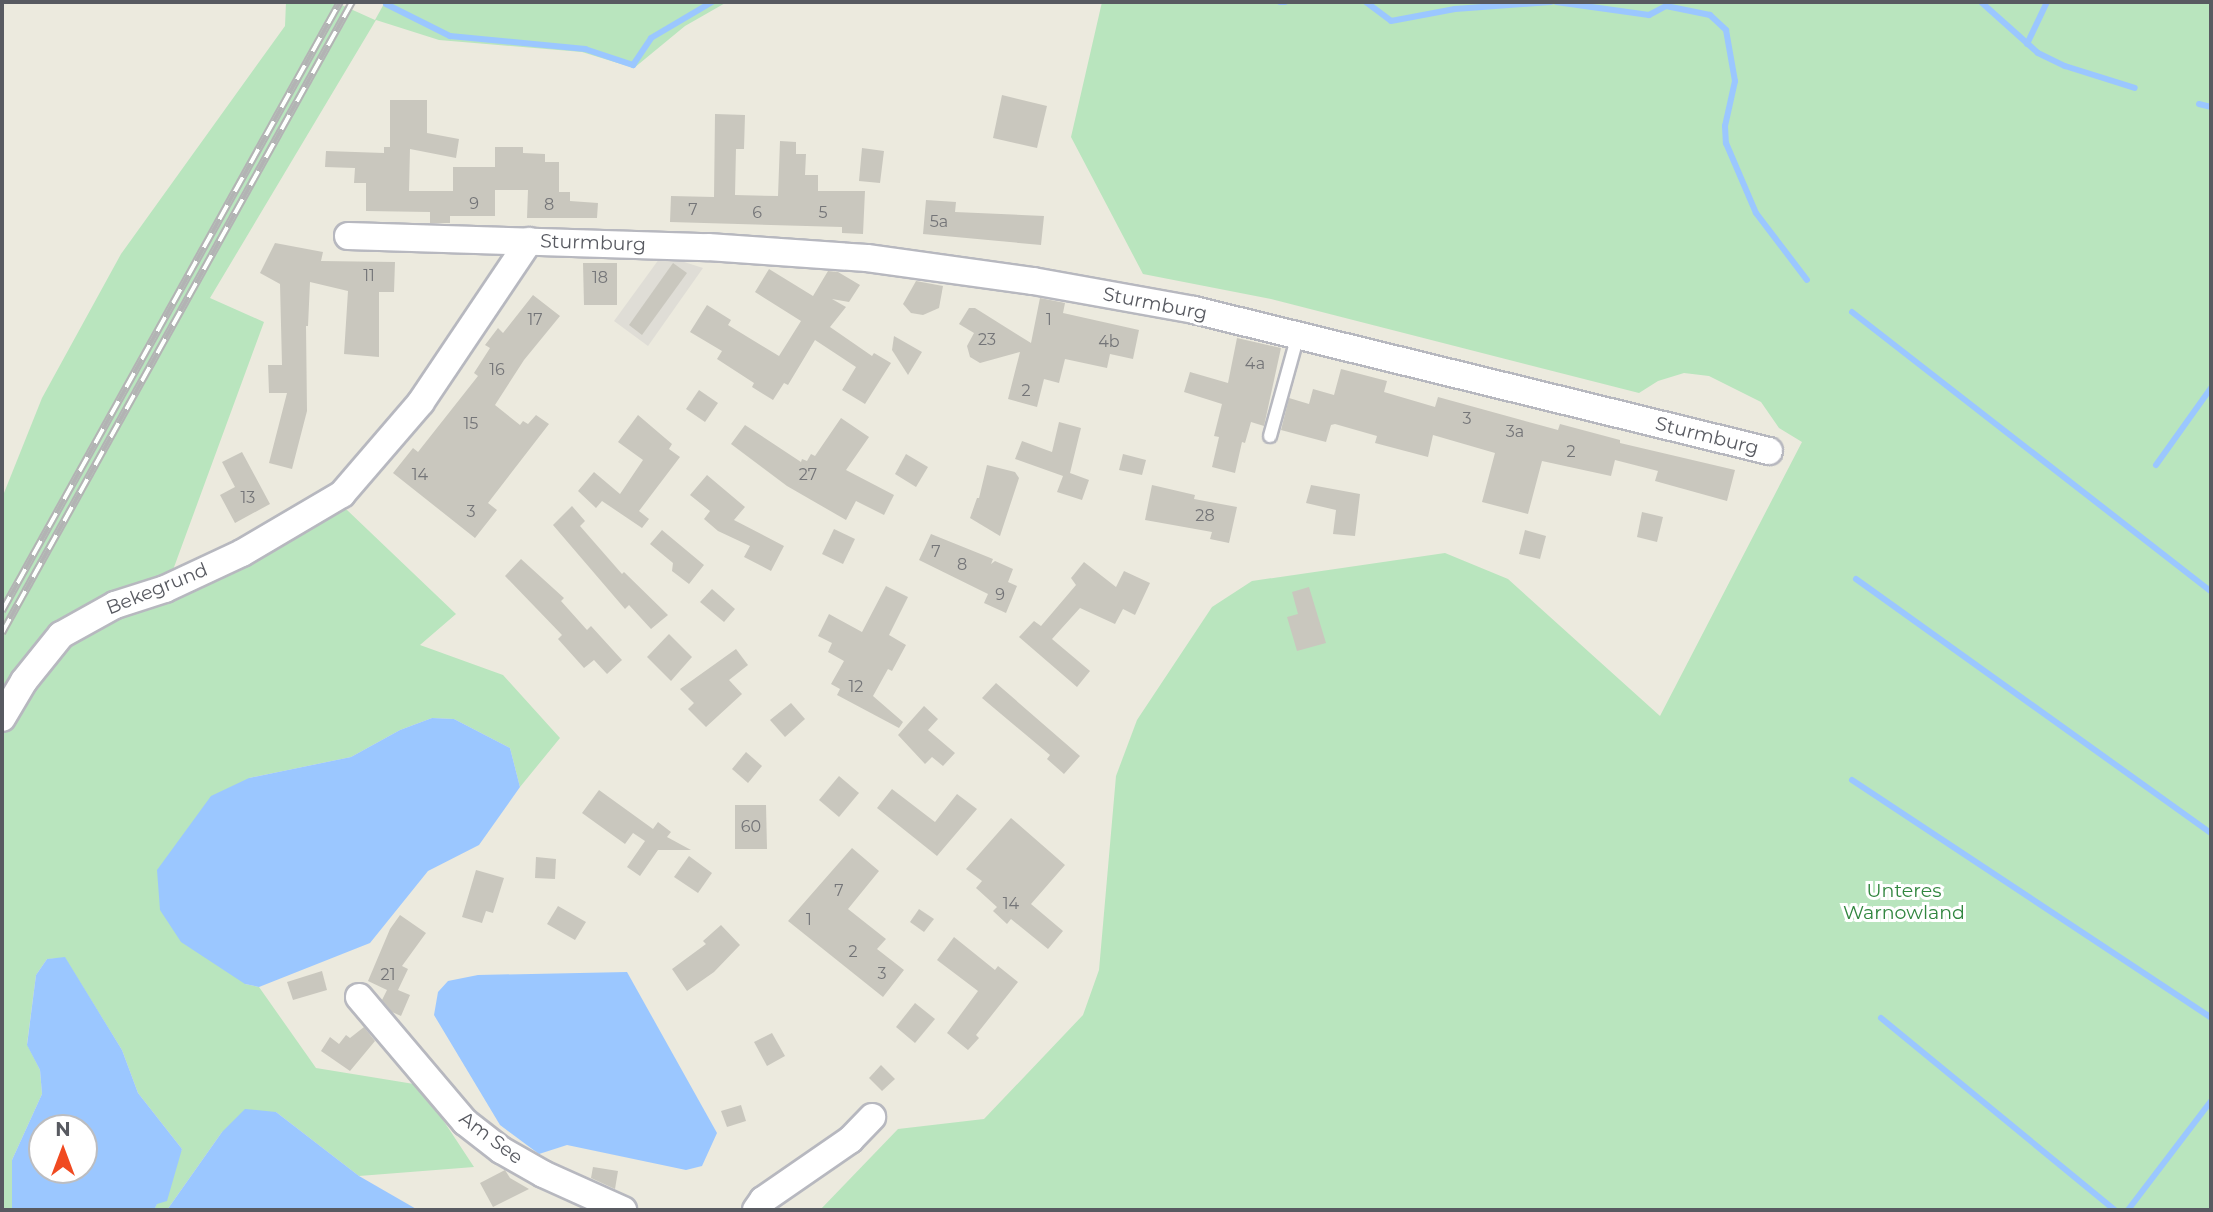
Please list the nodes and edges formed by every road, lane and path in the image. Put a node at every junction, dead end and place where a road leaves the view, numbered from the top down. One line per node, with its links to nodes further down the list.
1 (348, 236): 2 (street, Sturmburg)
2 (529, 241): 3 (street, Sturmburg); 6 (street, Sturmburg)
3 (1298, 335): 4 (lane); 5 (street, Sturmburg)
4 (1270, 436)
5 (1769, 451)
6 (342, 494): 7 (street, Bekegrund)
7 (2, 718)
8 (359, 998): 10 (street, Am See)
9 (872, 1117): 11 (street)
10 (623, 1210)
11 (756, 1210)

